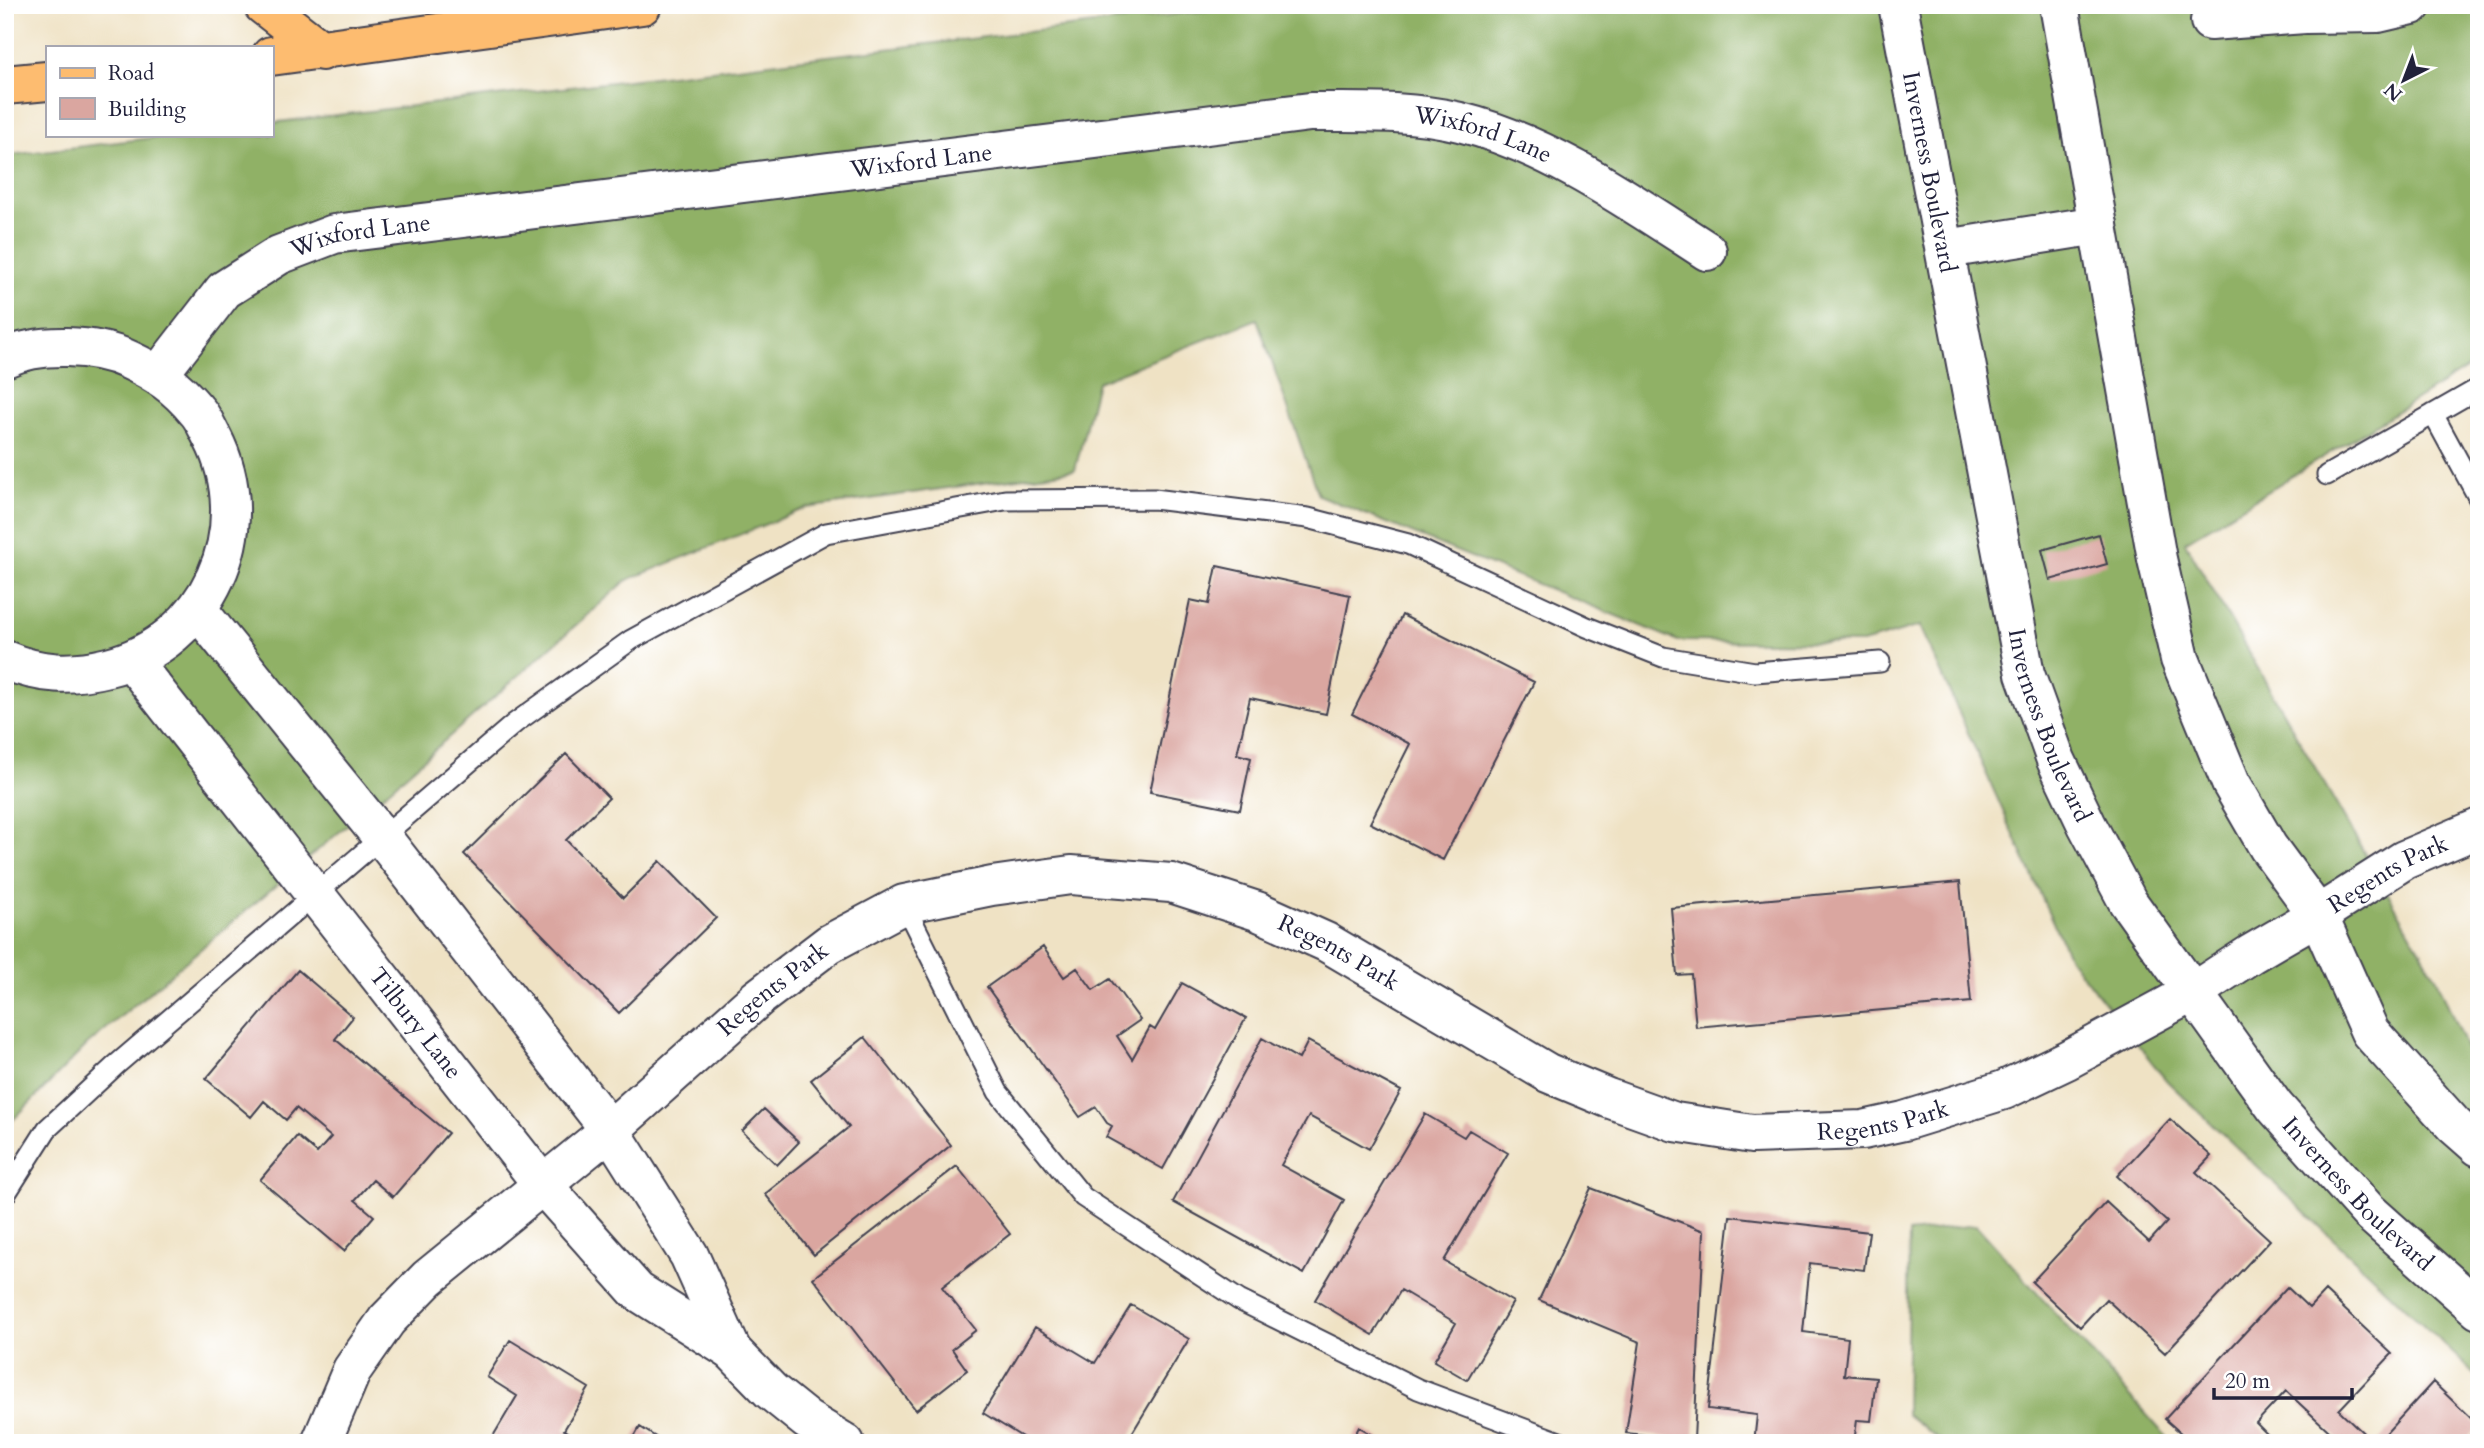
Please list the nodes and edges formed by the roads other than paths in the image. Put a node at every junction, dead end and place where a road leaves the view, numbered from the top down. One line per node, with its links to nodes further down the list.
1 (263, 5): 7 (main road)
2 (642, 5): 7 (main road)
3 (1898, 5): 10 (street, Inverness Boulevard)
4 (2059, 5): 9 (street)
5 (2412, 5): 6 (street)
6 (2210, 21)
7 (323, 51): 8 (main road)
8 (273, 56)
9 (2098, 225): 10 (street); 26 (street)
10 (1946, 249): 27 (street, Inverness Boulevard)
11 (1707, 251): 13 (street, Wixford Lane)
12 (5, 358): 13 (street)
13 (159, 374): 18 (street)
14 (2479, 388): 15 (lane)
15 (2433, 414): 16 (lane); 17 (lane)
16 (2327, 475)
17 (2479, 499)
18 (198, 610): 20 (street); 23 (street, Tilbury Lane)
19 (5, 660): 20 (street)
20 (132, 662): 24 (street, Tilbury Lane)
21 (1880, 662): 23 (lane)
22 (2479, 828): 26 (street, Regents Park)
23 (381, 836): 24 (lane); 28 (street, Tilbury Lane)
24 (314, 895): 30 (street, Tilbury Lane); 31 (lane)
25 (904, 904): 27 (street, Regents Park); 28 (street, Regents Park); 36 (lane)
26 (2318, 915): 27 (street, Regents Park); 29 (street)
27 (2193, 992): 32 (street, Inverness Boulevard)
28 (610, 1130): 30 (street, Regents Park); 33 (street, Tilbury Lane)
29 (2479, 1147)
30 (542, 1184): 33 (street, Tilbury Lane); 34 (street, Regents Park)
31 (5, 1195)
32 (2479, 1310)
33 (732, 1351): 35 (street, Tilbury Lane)
34 (321, 1443)
35 (845, 1443)
36 (1562, 1443)

